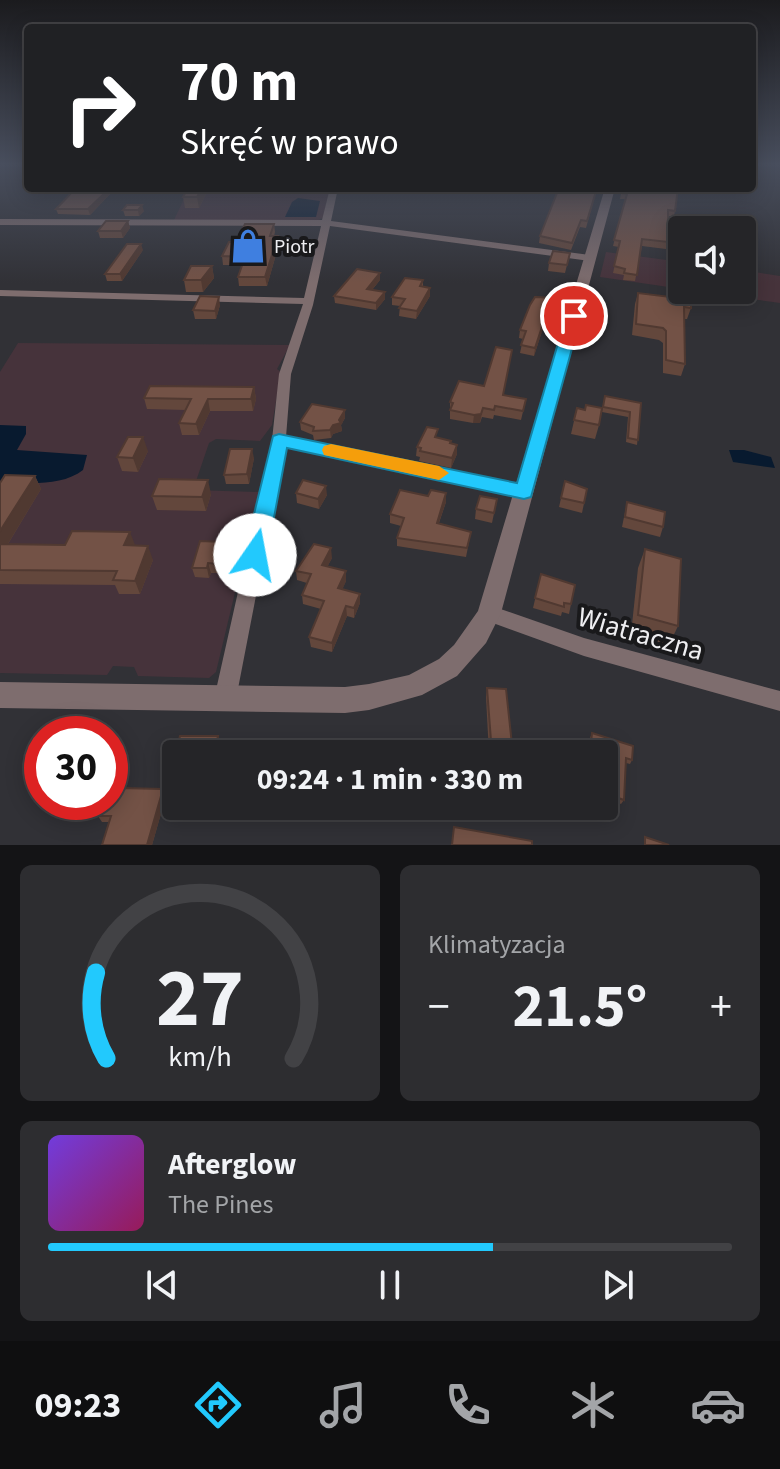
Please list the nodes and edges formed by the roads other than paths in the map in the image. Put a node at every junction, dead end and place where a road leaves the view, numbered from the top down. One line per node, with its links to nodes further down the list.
1 (331, 204): 4 (street)
2 (605, 204): 5 (street)
3 (0, 222): 4 (street)
4 (327, 223): 5 (street); 7 (street)
5 (590, 258): 9 (street)
6 (0, 293): 7 (street)
7 (309, 301): 8 (street)
8 (279, 440): 9 (street); 12 (street)
9 (524, 492): 10 (street)
10 (489, 613): 12 (street); 13 (street, Wiatraczna)
11 (0, 695): 12 (street)
12 (225, 699)
13 (780, 701)

